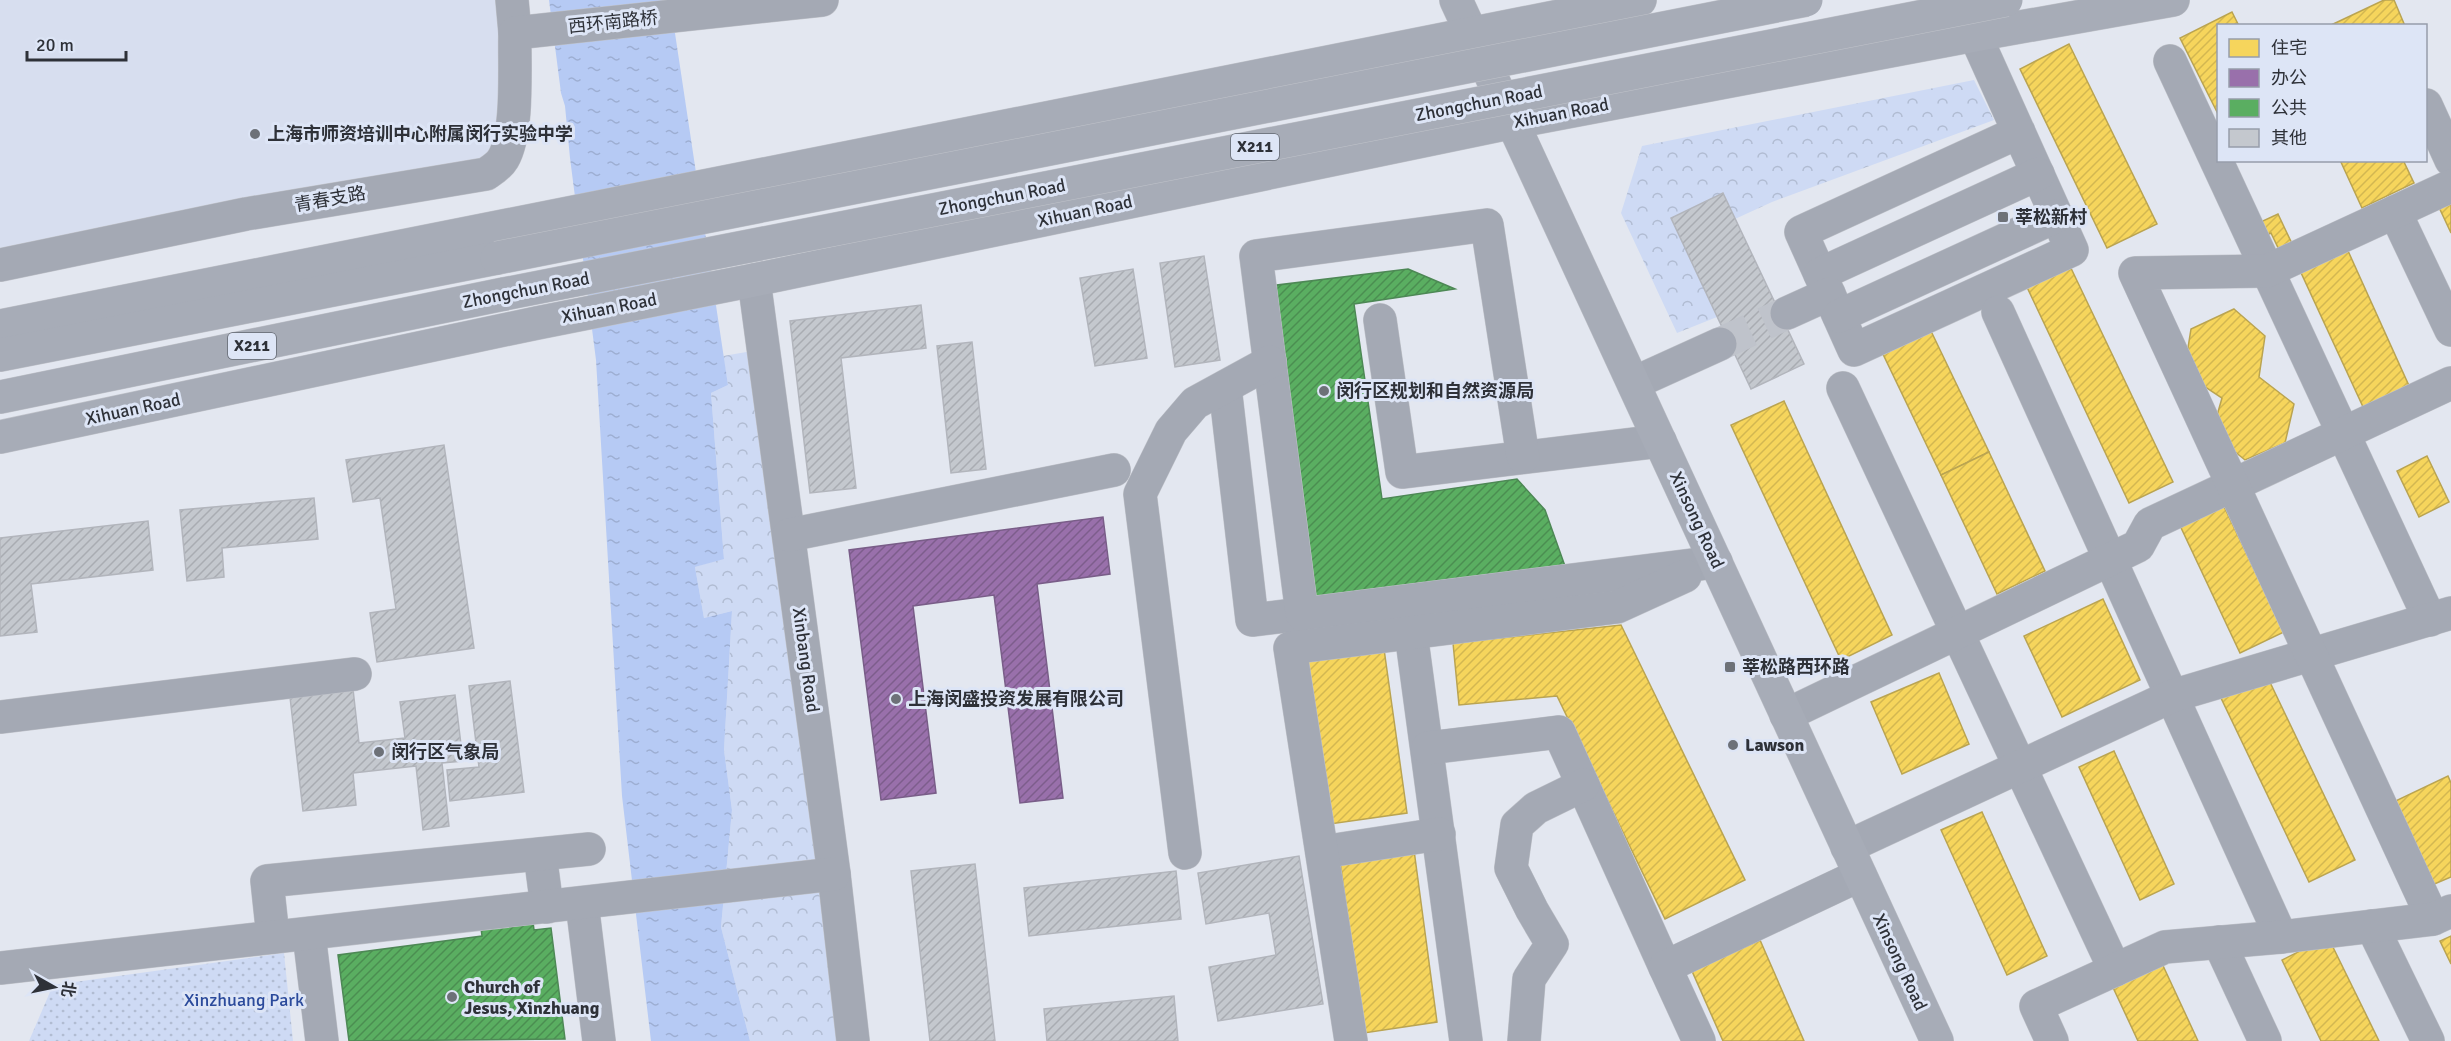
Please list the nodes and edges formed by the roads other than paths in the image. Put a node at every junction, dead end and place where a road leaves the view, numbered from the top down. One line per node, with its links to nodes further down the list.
1 (512, 0): 8 (street, 青春支路)
2 (822, 0): 8 (street, 西环南路桥)
3 (1456, 0): 9 (main road, Xinsong Road)
4 (1640, 0): 9 (main road)
5 (1806, 0): 29 (main road, Zhongchun Road / X211, bridge)
6 (2006, 0): 35 (main road, Zhongchun Road / X211, bridge)
7 (2173, 0): 10 (main road, Xihuan Road)
8 (529, 31): 19 (street, 青春支路)
9 (1471, 33): 13 (main road, Xinsong Road); 26 (main road)
10 (1975, 35): 13 (main road, Xihuan Road); 14 (street)
11 (2170, 61): 20 (street)
12 (2427, 107): 15 (street)
13 (1514, 122): 21 (main road, Xihuan Road); 31 (main road, Xinsong Road)
14 (2019, 132): 16 (street); 22 (street)
15 (2451, 160)
16 (2038, 174): 22 (street); 22 (street)
17 (2451, 186): 18 (street)
18 (2396, 212): 20 (street); 27 (street)
19 (0, 265)
20 (2267, 271): 36 (street); 41 (street)
21 (745, 282): 37 (main road, Xihuan Road); 42 (street, Xinbang Road)
22 (1829, 295): 24 (street)
23 (1998, 312): 43 (street)
24 (1788, 313)
25 (1380, 320): 39 (street)
26 (0, 326)
27 (2451, 330)
28 (1720, 344): 31 (street)
29 (0, 355)
30 (1270, 362): 33 (street); 39 (street); 45 (street)
31 (1634, 383): 38 (main road, Xinsong Road)
32 (2451, 383): 36 (street)
33 (1225, 387): 45 (street); 60 (street)
34 (1843, 388): 48 (street)
35 (0, 398)
36 (2343, 433): 41 (street); 46 (street)
37 (0, 437)
38 (1660, 441): 39 (street); 44 (main road, Xinsong Road)
39 (1522, 457)
40 (1113, 470): 42 (street)
41 (2233, 485): 43 (street); 49 (street)
42 (789, 536): 63 (street, Xinbang Road)
43 (2110, 559): 48 (street); 51 (street)
44 (1716, 562): 45 (street); 47 (street); 52 (main road, Xinsong Road)
45 (1302, 614)
46 (2441, 616): 49 (street)
47 (1411, 633): 54 (street); 59 (street)
48 (1957, 633): 52 (street); 55 (street)
49 (2311, 655): 51 (street); 66 (street)
50 (355, 674): 53 (street)
51 (2172, 696): 55 (street); 70 (street)
52 (1786, 715): 62 (main road, Xinsong Road)
53 (0, 717)
54 (1428, 748): 56 (street); 57 (street)
55 (2020, 767): 62 (street); 74 (street)
56 (1583, 784): 72 (street); 80 (street)
57 (1439, 834): 59 (street); 79 (street)
58 (589, 849): 61 (street)
59 (1322, 852): 78 (street)
60 (1185, 853)
61 (540, 854): 65 (street); 69 (street)
62 (1854, 861): 72 (street); 82 (main road, Xinsong Road)
63 (834, 874): 64 (street); 77 (street, Xinbang Road)
64 (582, 903): 65 (street); 76 (street)
65 (548, 907): 68 (street)
66 (2442, 915): 67 (street)
67 (2372, 926): 70 (street); 85 (street)
68 (309, 934): 69 (street); 75 (street)
69 (273, 937): 73 (street)
70 (2281, 937): 71 (street)
71 (2219, 942): 74 (street); 84 (street)
72 (1665, 967): 81 (street)
73 (0, 968)
74 (2115, 970): 83 (street)
75 (322, 1041)
76 (599, 1041)
77 (853, 1041)
78 (1351, 1041)
79 (1466, 1041)
80 (1524, 1041)
81 (1699, 1041)
82 (1937, 1041)
83 (2052, 1041)
84 (2265, 1041)
85 (2428, 1041)

